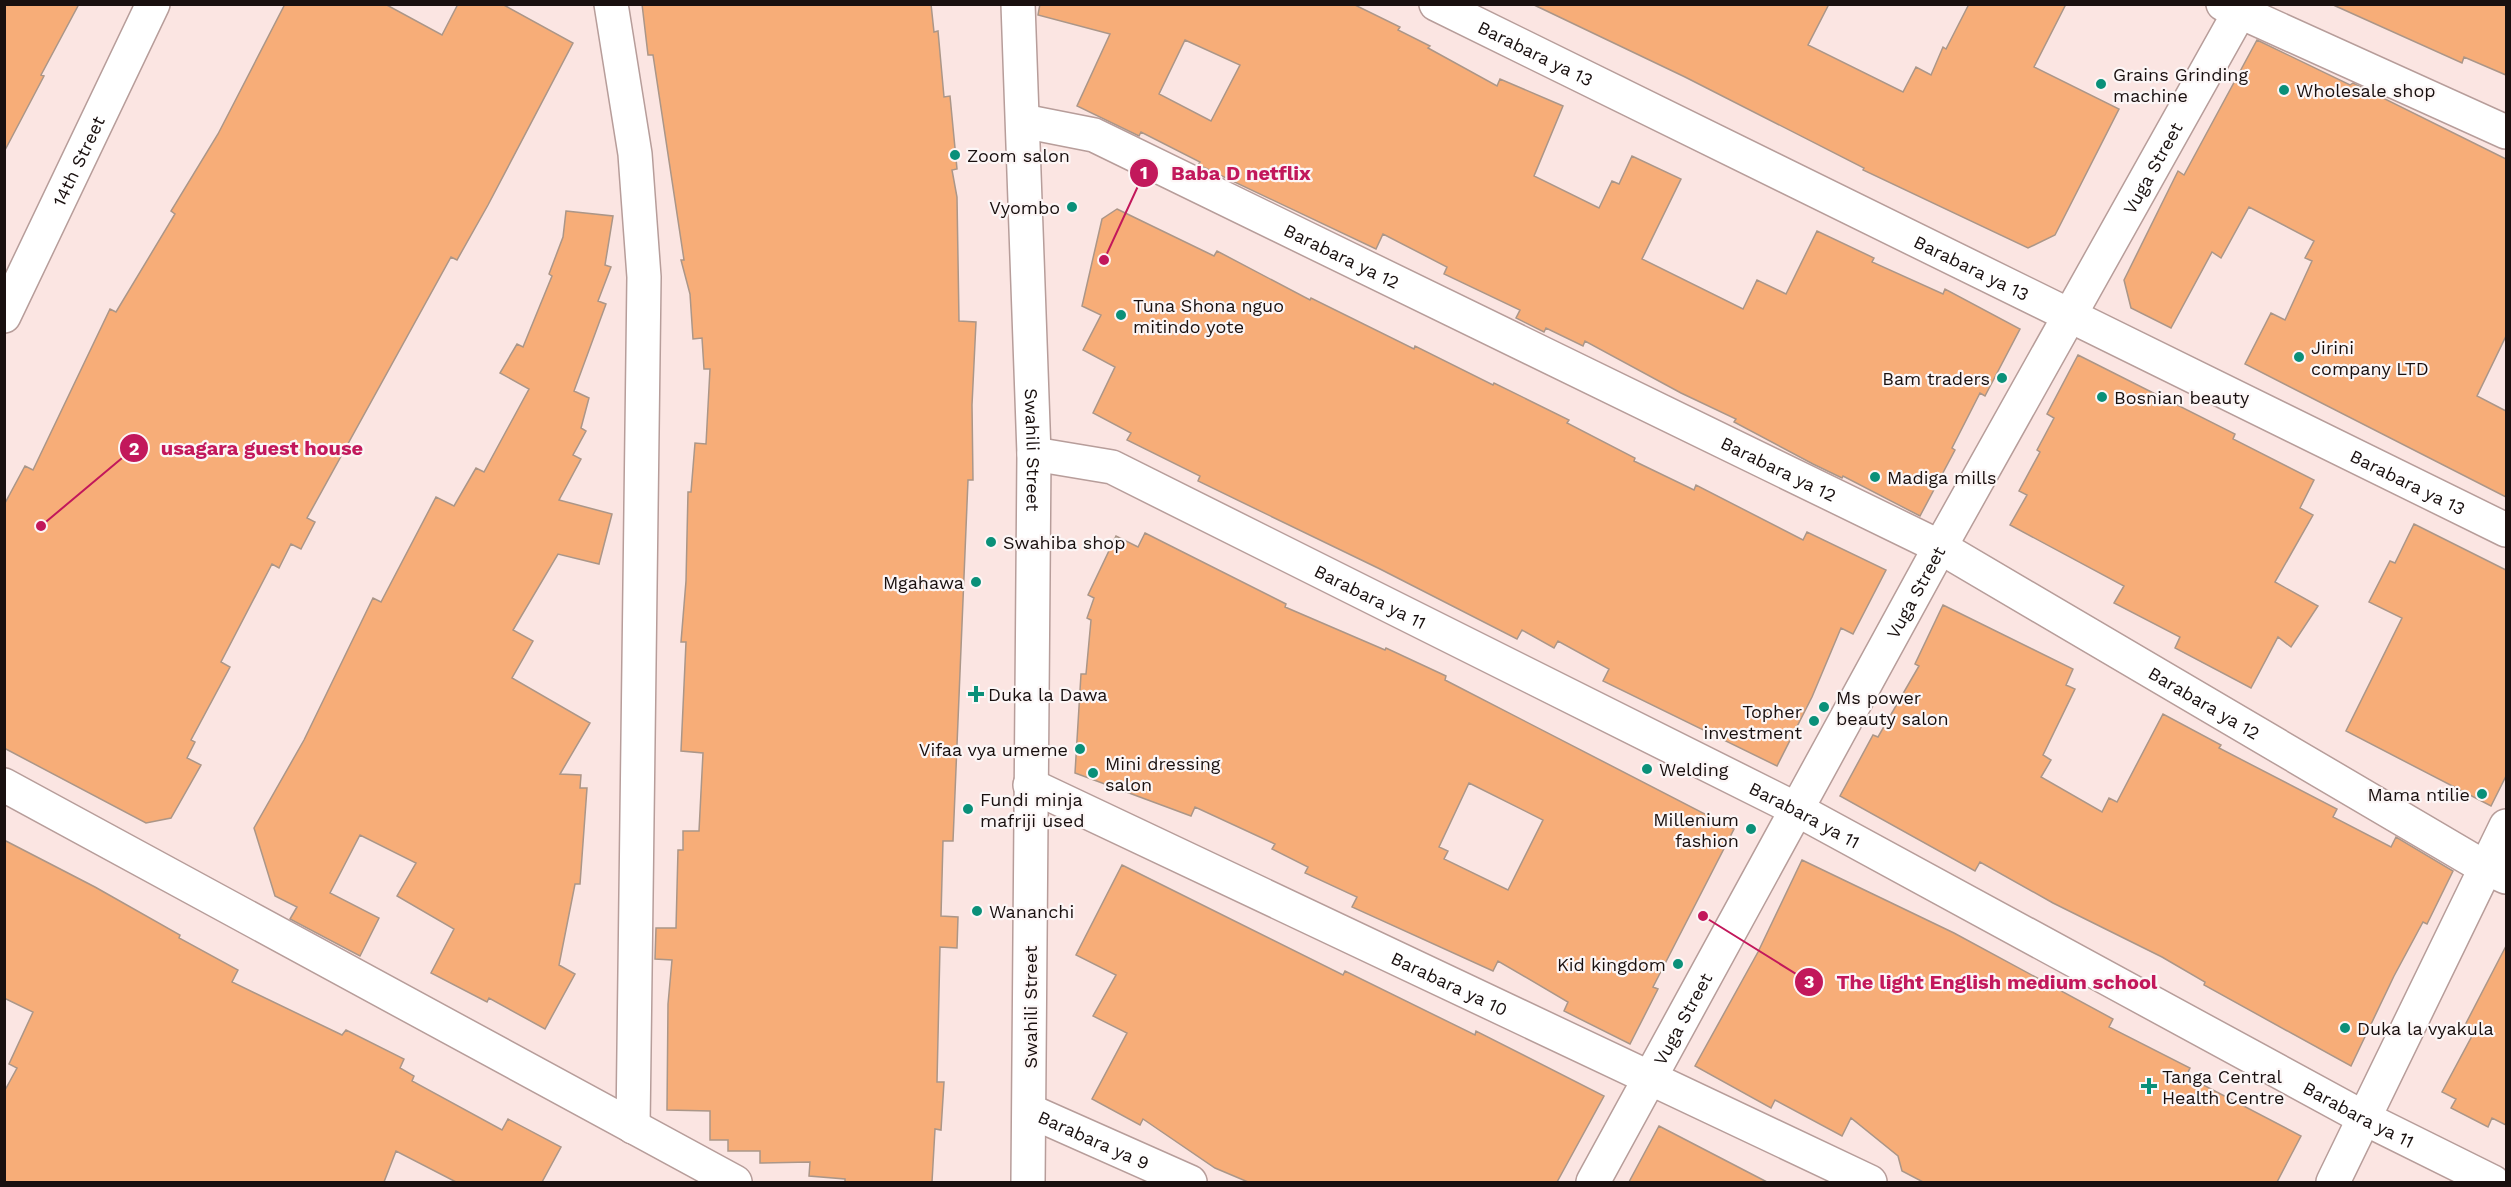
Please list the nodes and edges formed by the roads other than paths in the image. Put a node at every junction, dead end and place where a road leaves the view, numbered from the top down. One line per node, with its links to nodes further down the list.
1 (153, 4): 9 (street, 14th Street)
2 (611, 4): 21 (street)
3 (1018, 4): 6 (street, Swahili Street)
4 (1436, 4): 8 (street, Barabara ya 13)
5 (2236, 7): 7 (street); 8 (street, Vuga Street)
6 (1023, 121): 10 (street, Swahili Street); 12 (street, Barabara ya 12)
7 (2506, 132)
8 (2070, 313): 11 (street, Barabara ya 13); 12 (street, Vuga Street)
9 (4, 316)
10 (1034, 454): 14 (street, Swahili Street); 15 (street, Barabara ya 11)
11 (2506, 530)
12 (1940, 547): 15 (street, Vuga Street); 17 (street, Barabara ya 12)
13 (4, 785): 21 (street)
14 (1030, 785): 18 (street, Barabara ya 10); 19 (street, Swahili Street)
15 (1796, 809): 18 (street, Vuga Street); 20 (street, Barabara ya 11)
16 (2506, 826): 17 (street)
17 (2495, 872): 20 (street)
18 (1649, 1076): 25 (street, Vuga Street); 26 (street, Barabara ya 10)
19 (1030, 1112): 23 (street, Swahili Street); 24 (street, Barabara ya 9)
20 (2366, 1119): 27 (street); 28 (street, Barabara ya 11)
21 (633, 1127): 22 (street)
22 (735, 1182)
23 (1028, 1182)
24 (1190, 1182)
25 (1593, 1182)
26 (1870, 1182)
27 (2333, 1182)
28 (2493, 1182)

